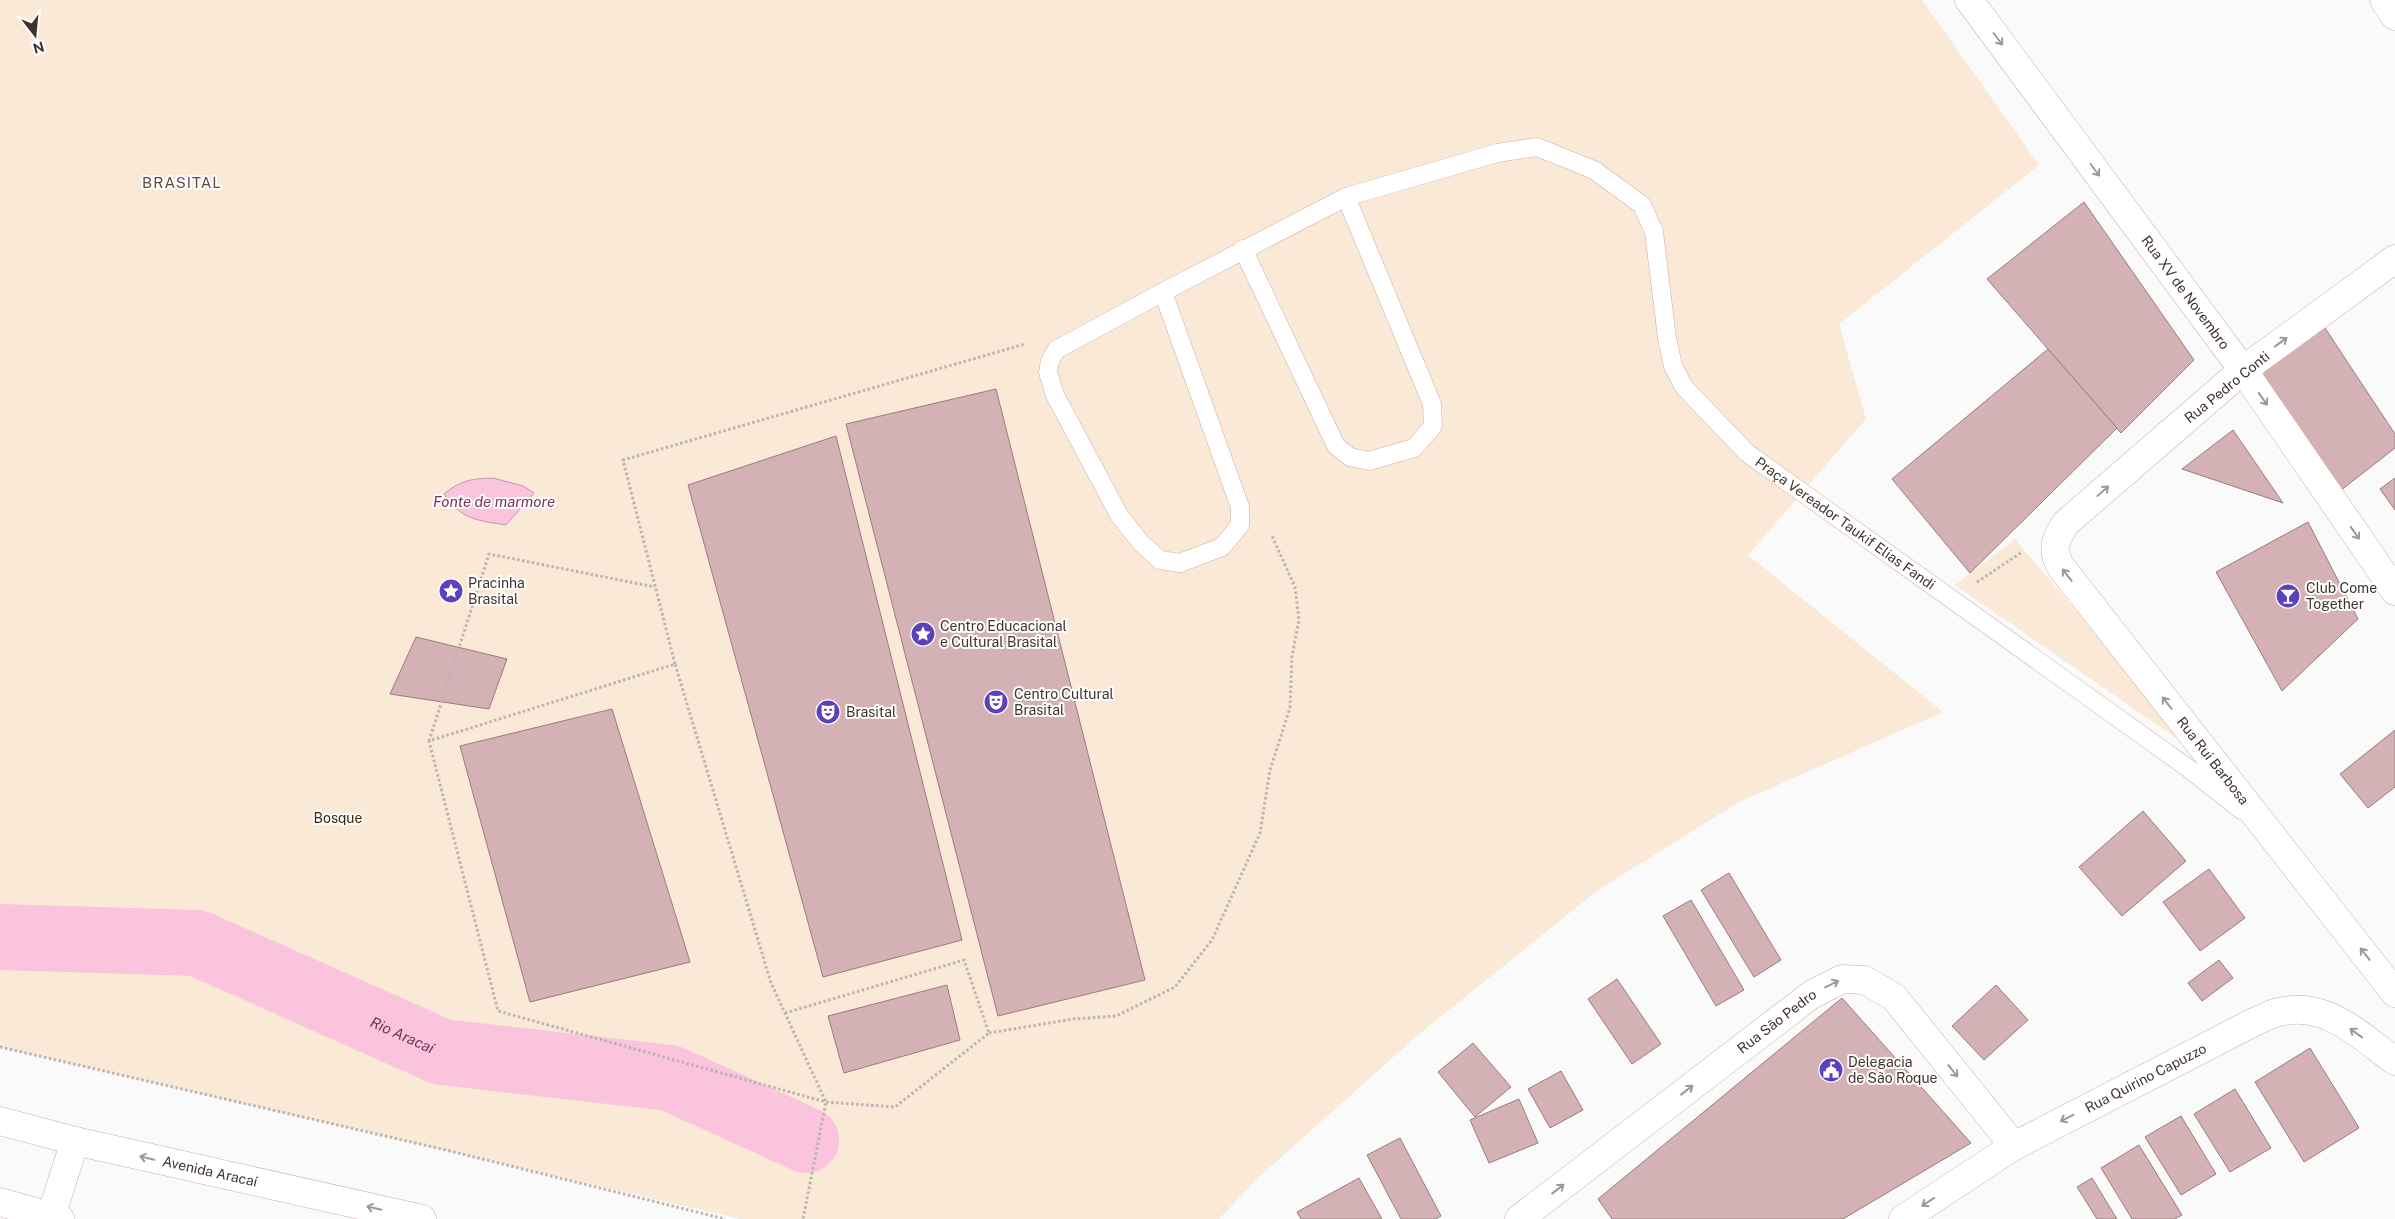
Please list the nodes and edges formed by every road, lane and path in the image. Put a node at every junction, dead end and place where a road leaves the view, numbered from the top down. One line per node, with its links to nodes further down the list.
1 (1969, 0): 9 (street, Rua XV de Novembro, one-way to 9)
2 (2384, 0): 3 (street)
3 (2395, 16)
4 (1346, 196): 5 (lane); 5 (lane); 15 (lane, Praça Vereador Taukif Elias Fandi)
5 (1243, 250): 7 (lane)
6 (2395, 259): 9 (street, Rua Pedro Conti, one-way to 6)
7 (1163, 292): 7 (lane)
8 (1025, 344): 13 (path)
9 (2243, 370): 10 (street, Rua Pedro Conti, one-way to 9); 14 (street, Rua XV de Novembro, one-way to 14)
10 (2066, 523): 18 (street, Rua Rui Barbosa, one-way to 10)
11 (1272, 536): 21 (path)
12 (2025, 550): 15 (path)
13 (655, 587): 16 (path); 17 (path)
14 (2395, 591)
15 (1950, 599): 18 (lane, Praça Vereador Taukif Elias Fandi)
16 (675, 664): 17 (path); 20 (path)
17 (429, 741): 24 (path)
18 (2266, 831): 19 (street, Rua Rui Barbosa, one-way to 18)
19 (2395, 993)
20 (785, 1013): 21 (path); 24 (path)
21 (988, 1033): 24 (path)
22 (0, 1047): 31 (path)
23 (2395, 1061): 27 (street, Rua Quirino Capuzzo, one-way to 27)
24 (826, 1102): 32 (path)
25 (0, 1120): 26 (street, Avenida Aracaí)
26 (74, 1141): 29 (street); 30 (street, Avenida Aracaí, one-way to 26)
27 (2014, 1146): 33 (street, Rua São Pedro, one-way to 27); 34 (street, Rua Quirino Capuzzo, one-way to 34)
28 (0, 1202): 29 (street)
29 (55, 1218)
30 (422, 1219)
31 (725, 1219)
32 (803, 1219)
33 (1519, 1219)
34 (1903, 1219)

